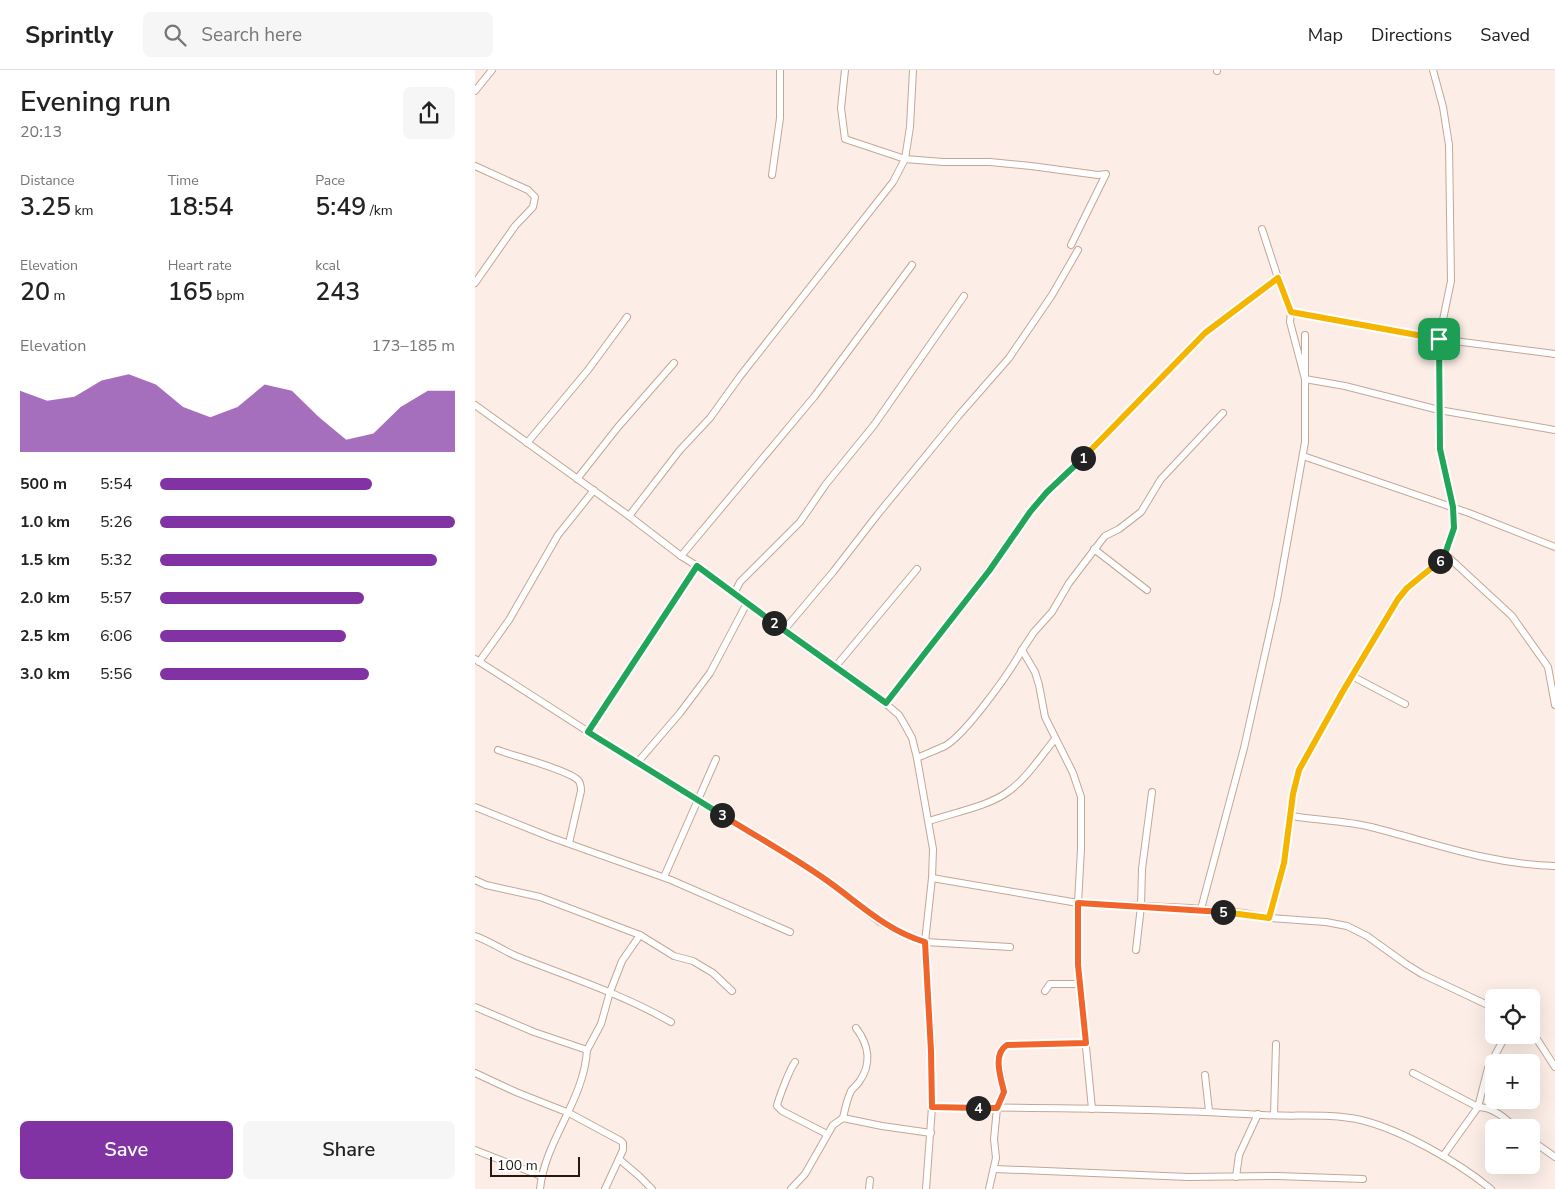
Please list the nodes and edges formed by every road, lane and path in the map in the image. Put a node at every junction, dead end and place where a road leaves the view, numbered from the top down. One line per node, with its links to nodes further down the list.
1 (492, 70): 6 (street)
2 (780, 70): 9 (street)
3 (845, 70): 7 (street)
4 (913, 70): 7 (street)
5 (1433, 70): 20 (street)
6 (475, 91)
7 (905, 159): 11 (street); 32 (street)
8 (475, 166): 15 (street)
9 (772, 175)
10 (1263, 229): 14 (street)
11 (1071, 245)
12 (1078, 250): 42 (street)
13 (912, 265): 36 (street)
14 (1278, 278): 17 (street); 48 (street)
15 (475, 283)
16 (964, 296): 40 (street)
17 (1291, 312): 20 (street); 24 (street)
18 (627, 317): 27 (street)
19 (1305, 335): 28 (street)
20 (1439, 339): 21 (street); 24 (street)
21 (1555, 354)
22 (674, 363): 29 (street)
23 (475, 405): 27 (street)
24 (1439, 410): 26 (street); 31 (street)
25 (1223, 413): 34 (street)
26 (1555, 430)
27 (527, 444): 29 (street)
28 (1303, 456): 31 (street); 69 (street)
29 (577, 479): 30 (street)
30 (593, 490): 32 (street); 44 (street)
31 (1453, 507): 33 (street); 35 (street)
32 (629, 516): 36 (street)
33 (1555, 547)
34 (1094, 549): 39 (street); 43 (street)
35 (1445, 554): 46 (street); 47 (street)
36 (681, 556): 37 (street)
37 (697, 566): 40 (street); 51 (street)
38 (917, 569): 45 (street)
39 (1147, 590)
40 (734, 594): 41 (street)
41 (747, 603): 42 (street); 56 (street)
42 (784, 630): 45 (street)
43 (1022, 650): 52 (street); 54 (street)
44 (477, 661): 51 (street)
45 (836, 666): 48 (street)
46 (1551, 666): 50 (street)
47 (1352, 676): 49 (street); 60 (street)
48 (886, 703): 54 (street)
49 (1405, 704)
50 (1555, 706)
51 (588, 732): 56 (street)
52 (1055, 739): 61 (street); 67 (street)
53 (499, 750): 62 (street)
54 (917, 758): 61 (street)
55 (716, 759): 58 (street)
56 (637, 764): 58 (street)
57 (1151, 792): 68 (street)
58 (698, 801): 64 (street); 74 (street)
59 (475, 807): 62 (street)
60 (1291, 816): 63 (street); 70 (street)
61 (929, 821): 65 (street)
62 (569, 843): 64 (street)
63 (1555, 866)
64 (664, 877): 71 (street)
65 (932, 878): 67 (street); 74 (street)
66 (475, 880): 72 (street)
67 (1078, 903): 68 (street); 77 (street)
68 (1141, 906): 69 (street); 76 (street)
69 (1201, 910): 70 (street)
70 (1269, 918): 81 (street)
71 (790, 932)
72 (640, 935): 78 (street); 80 (street)
73 (475, 936): 80 (street)
74 (925, 942): 75 (street); 95 (street)
75 (1010, 947)
76 (1136, 950)
77 (1080, 984): 79 (street); 85 (street)
78 (732, 991)
79 (1045, 991)
80 (610, 992): 83 (street); 89 (street)
81 (1485, 1004)
82 (475, 1007): 89 (street)
83 (671, 1022)
84 (856, 1028): 103 (street)
85 (1086, 1043): 97 (street); 98 (street)
86 (1276, 1044): 102 (street)
87 (1501, 1044): 96 (street)
88 (1540, 1044): 91 (street)
89 (587, 1050): 100 (street)
90 (795, 1062): 106 (street)
91 (1555, 1067)
92 (475, 1073): 100 (street)
93 (1413, 1073): 96 (street)
94 (1205, 1075): 99 (street)
95 (932, 1107): 97 (street); 105 (street)
96 (1478, 1107): 104 (street); 109 (street)
97 (997, 1108): 98 (street); 112 (street)
98 (1092, 1109): 99 (street)
99 (1209, 1111): 101 (street)
100 (569, 1113): 111 (street); 113 (street)
101 (1258, 1114): 102 (street); 114 (street)
102 (1274, 1115): 109 (street)
103 (843, 1118): 105 (street); 106 (street)
104 (1506, 1119)
105 (931, 1133): 122 (street)
106 (827, 1134): 120 (street)
107 (1540, 1146): 110 (street)
108 (475, 1150): 113 (street)
109 (1443, 1156): 124 (street)
110 (1555, 1157)
111 (619, 1159): 118 (street); 119 (street)
112 (995, 1169): 114 (street); 123 (street)
113 (541, 1176): 117 (street)
114 (1237, 1177): 115 (street)
115 (1363, 1179)
116 (870, 1180): 121 (street)
117 (540, 1189)
118 (605, 1189)
119 (652, 1189)
120 (791, 1189)
121 (869, 1189)
122 (926, 1189)
123 (989, 1189)
124 (1491, 1189)

